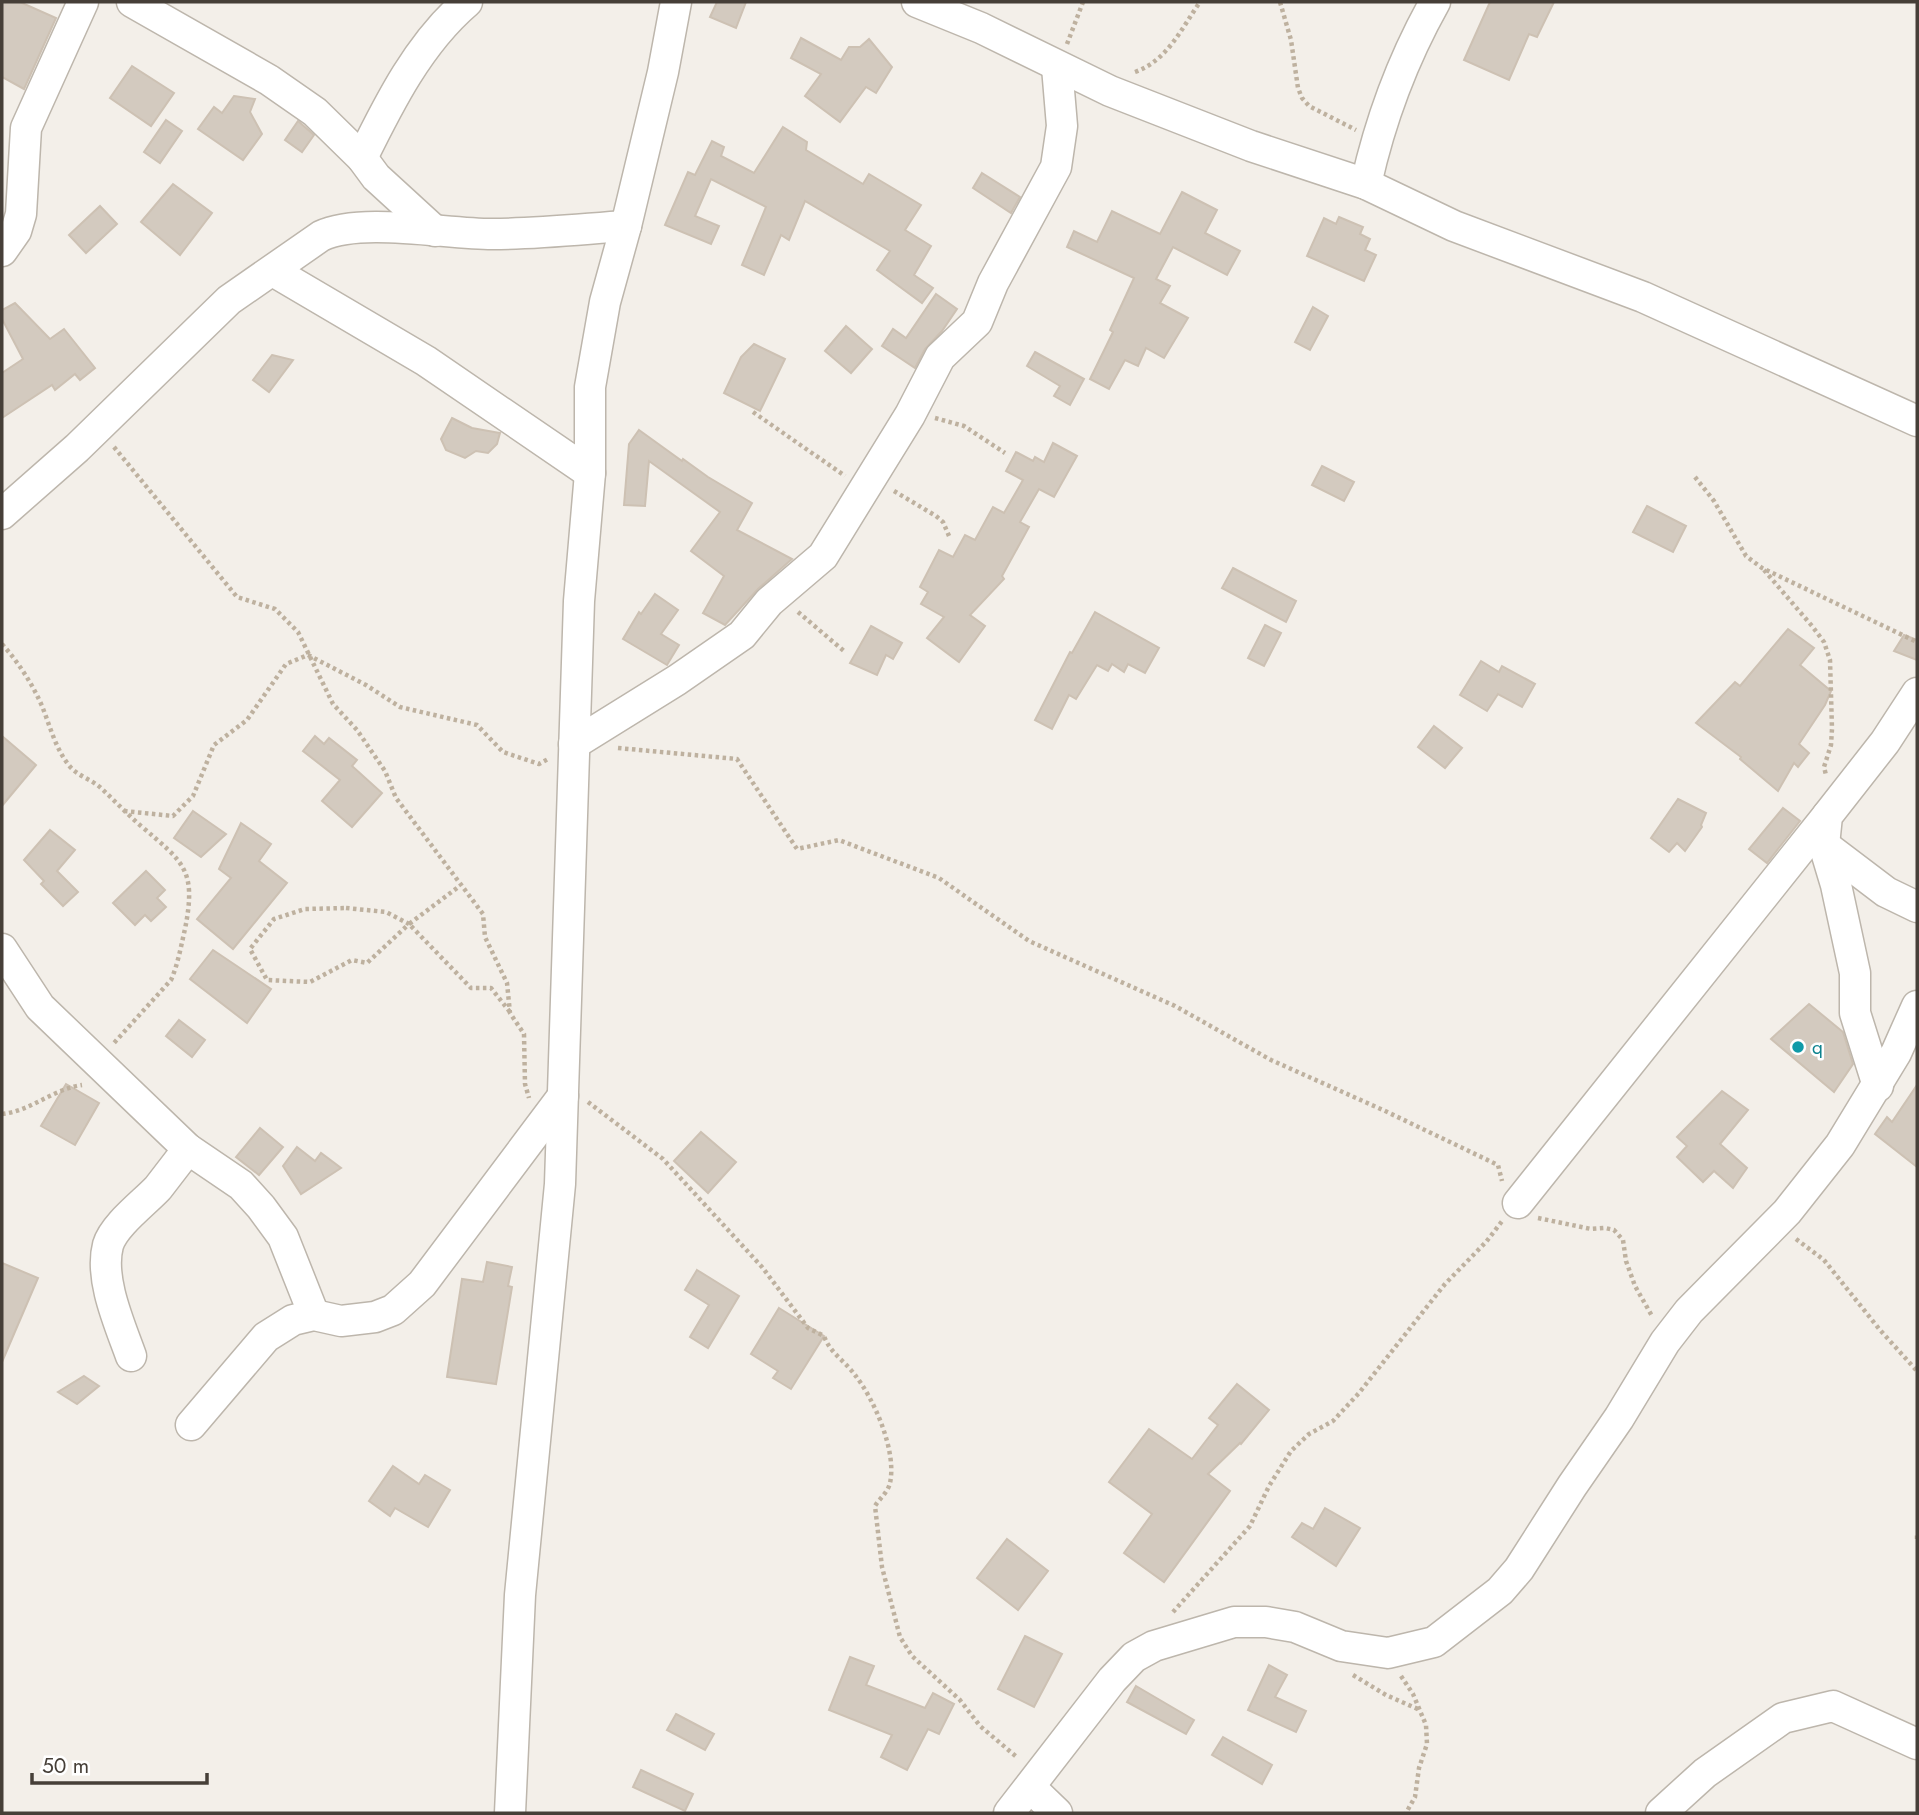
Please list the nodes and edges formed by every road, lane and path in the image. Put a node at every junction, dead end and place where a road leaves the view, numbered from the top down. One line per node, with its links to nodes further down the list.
1 (83, 2): 17 (street)
2 (132, 2): 13 (street)
3 (467, 2): 13 (street)
4 (676, 2): 15 (street)
5 (917, 2): 10 (street)
6 (1083, 2): 10 (path)
7 (1200, 2): 11 (path)
8 (1280, 2): 12 (path)
9 (1435, 2): 12 (street)
10 (1057, 67): 11 (street); 20 (street)
11 (1110, 91): 14 (street)
12 (1376, 140): 14 (street)
13 (362, 158): 16 (street)
14 (1366, 184): 21 (street)
15 (626, 226): 16 (street); 24 (street)
16 (435, 231): 18 (street)
17 (2, 251)
18 (273, 271): 22 (street); 24 (street)
19 (753, 412): 26 (path)
20 (910, 415): 23 (path); 26 (street)
21 (1917, 421)
22 (99, 427): 27 (street); 34 (path)
23 (1005, 453)
24 (590, 473): 36 (street)
25 (1695, 477): 29 (path)
26 (869, 479): 28 (path); 30 (street)
27 (2, 514)
28 (949, 536)
29 (1762, 568): 31 (path); 39 (path)
30 (781, 593): 33 (path); 36 (street)
31 (1917, 642)
32 (2, 644): 38 (path)
33 (844, 651)
34 (308, 655): 36 (path); 38 (path); 45 (path)
35 (1917, 693): 39 (street)
36 (574, 744): 49 (street)
37 (615, 748): 53 (path)
38 (124, 811): 46 (path)
39 (1828, 822): 41 (street); 48 (street); 53 (street)
40 (457, 888): 42 (path)
41 (1917, 907)
42 (409, 924): 42 (path); 45 (path)
43 (2, 949): 46 (street)
44 (1917, 1006): 48 (street)
45 (510, 1013): 51 (path)
46 (96, 1061): 47 (street)
47 (123, 1086): 50 (path); 52 (street)
48 (1878, 1086): 54 (street)
49 (563, 1090): 51 (street); 67 (path); 68 (street)
50 (2, 1114)
51 (538, 1129): 55 (street)
52 (188, 1149): 55 (street); 57 (street)
53 (1514, 1205): 56 (path); 62 (path)
54 (1787, 1212): 56 (street); 58 (path)
55 (314, 1315): 59 (street)
56 (1665, 1342): 64 (street)
57 (131, 1356)
58 (1917, 1371)
59 (191, 1425)
60 (1917, 1533): 61 (path)
61 (1917, 1539)
62 (1154, 1646): 63 (street); 67 (street)
63 (1341, 1646): 64 (street); 65 (path)
64 (1388, 1653): 65 (path)
65 (1420, 1711): 71 (path)
66 (1917, 1744): 72 (street)
67 (1033, 1781): 69 (street); 70 (street)
68 (510, 1813)
69 (1009, 1813)
70 (1056, 1813)
71 (1406, 1813)
72 (1661, 1813)

